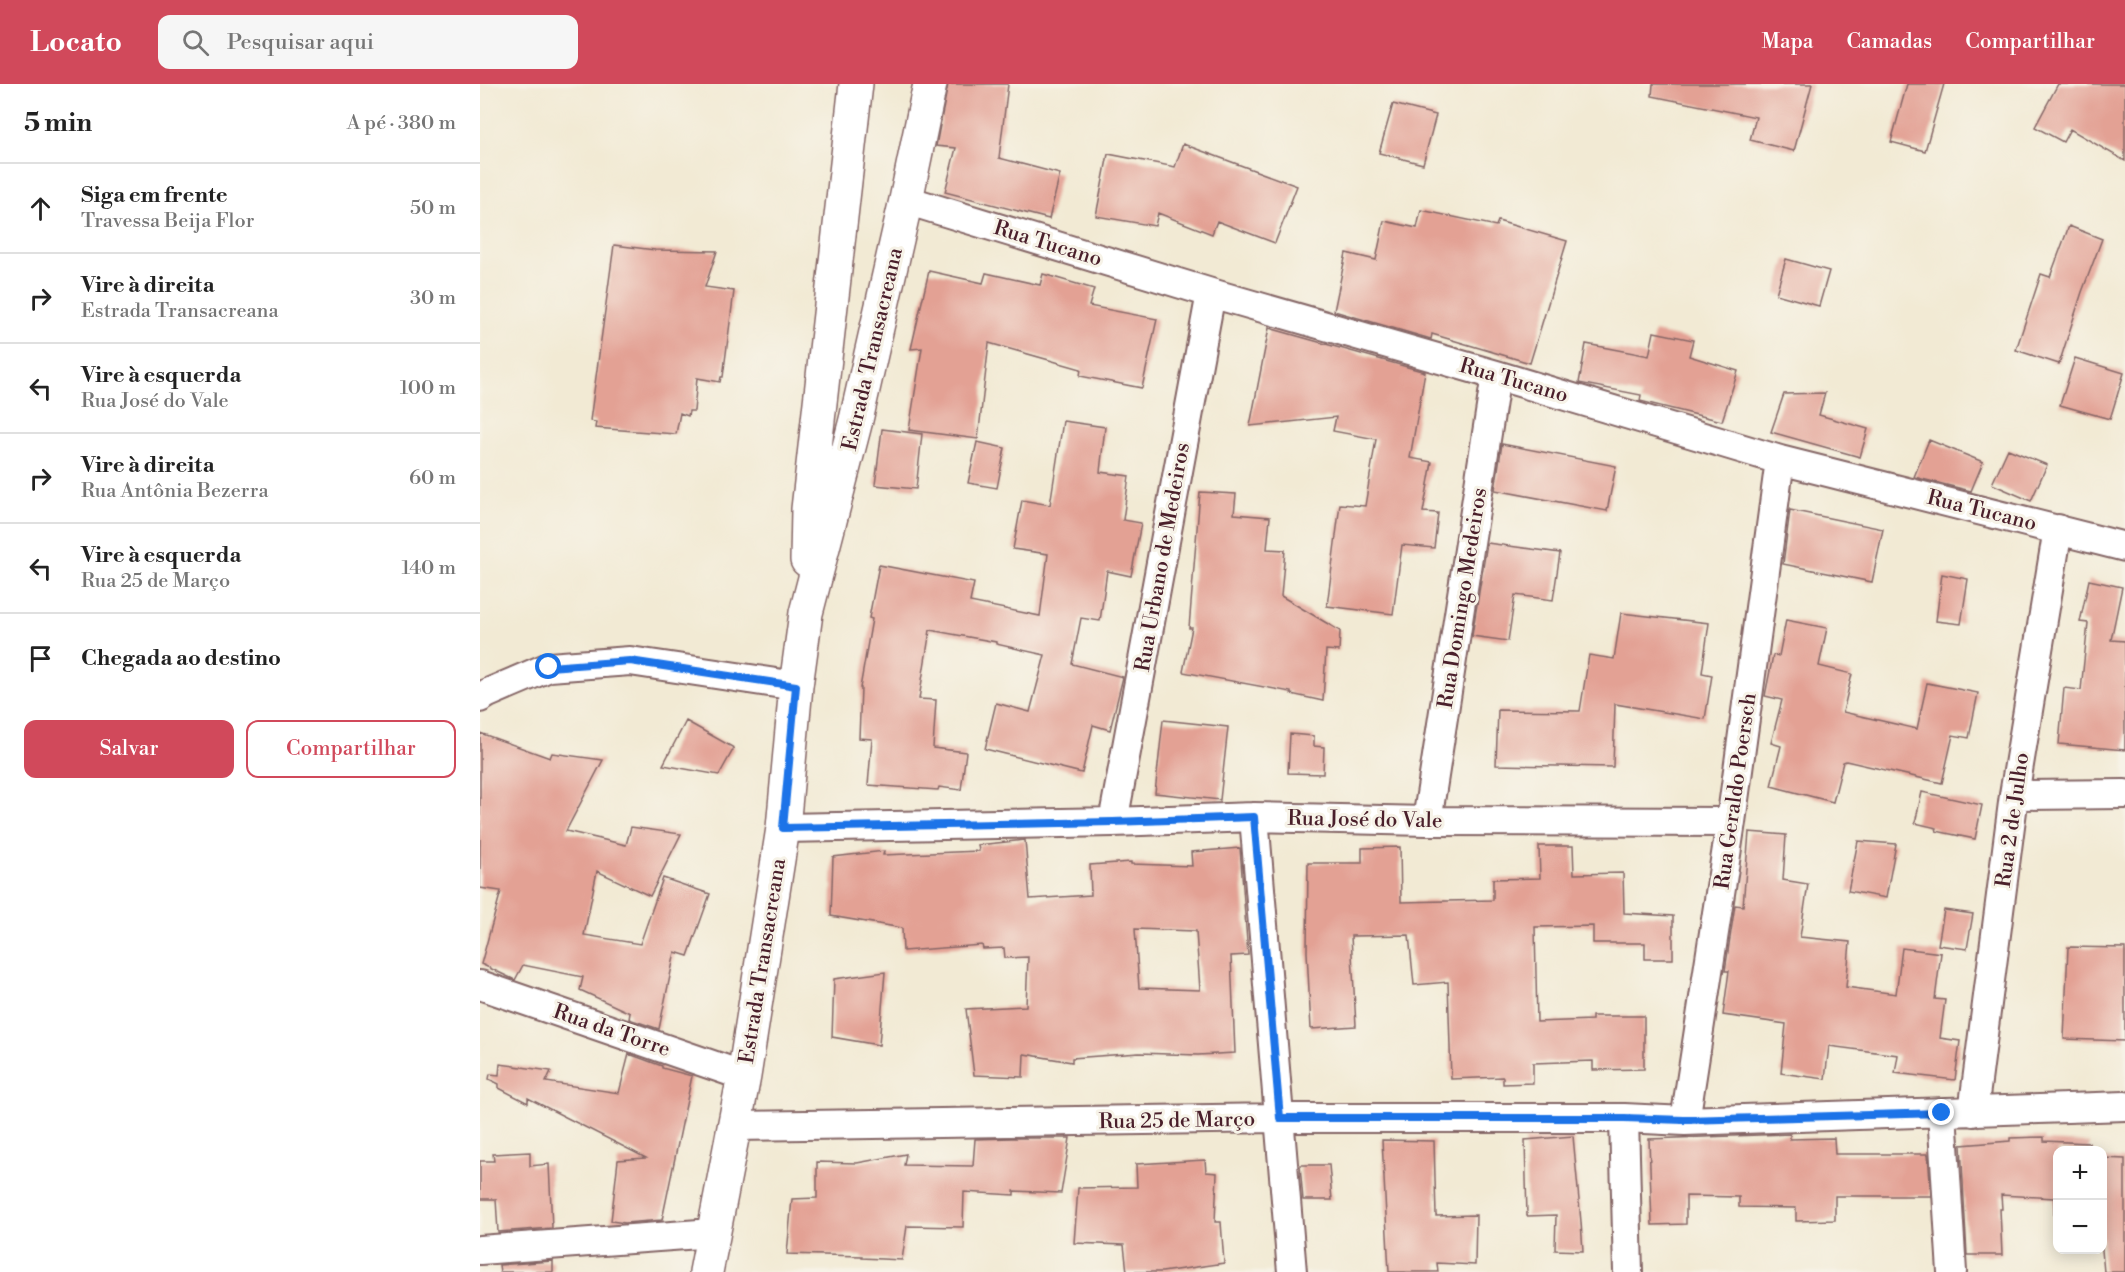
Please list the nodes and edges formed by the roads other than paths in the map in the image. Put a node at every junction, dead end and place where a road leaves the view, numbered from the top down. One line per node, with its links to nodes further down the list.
1 (856, 84): 9 (street, Estrada Transacreana)
2 (930, 84): 3 (street, Estrada Transacreana)
3 (906, 200): 4 (street, Rua Tucano); 9 (street, Estrada Transacreana)
4 (1210, 293): 5 (street, Rua Tucano); 16 (street, Rua Urbano de Medeiros)
5 (1496, 375): 6 (street, Rua Tucano); 15 (street, Rua Domingo Medeiros)
6 (1780, 460): 7 (street, Rua Tucano); 17 (street, Rua Geraldo Poersch)
7 (2058, 529): 8 (street, Rua Tucano); 12 (street, Rua 2 de Julho)
8 (2125, 548)
9 (807, 613): 10 (street, Estrada Transacreana)
10 (796, 686): 11 (street); 18 (street, Estrada Transacreana)
11 (480, 698)
12 (2014, 795): 13 (street); 22 (street, Rua 2 de Julho)
13 (2125, 795)
14 (1254, 817): 15 (street, Rua José do Vale); 16 (street, Rua José do Vale); 24 (street)
15 (1427, 821): 17 (street, Rua José do Vale)
16 (1113, 822): 18 (street, Rua José do Vale)
17 (1731, 822): 26 (street, Rua Geraldo Poersch)
18 (783, 828): 20 (street, Estrada Transacreana)
19 (480, 985): 20 (street, Rua da Torre)
20 (744, 1076): 27 (street, Estrada Transacreana)
21 (2125, 1107): 22 (street, Rua 25 de Março)
22 (1973, 1112): 23 (street, Rua 25 de Março)
23 (1942, 1113): 26 (street, Rua 25 de Março); 33 (street)
24 (1280, 1118): 25 (street, Rua 25 de Março); 27 (street, Rua 25 de Março); 31 (street)
25 (1624, 1118): 26 (street, Rua 25 de Março); 32 (street)
26 (1684, 1120)
27 (733, 1126): 28 (street, Estrada Transacreana)
28 (713, 1233): 29 (street); 30 (street, Estrada Transacreana)
29 (480, 1250)
30 (706, 1272)
31 (1292, 1272)
32 (1628, 1272)
33 (1952, 1272)

